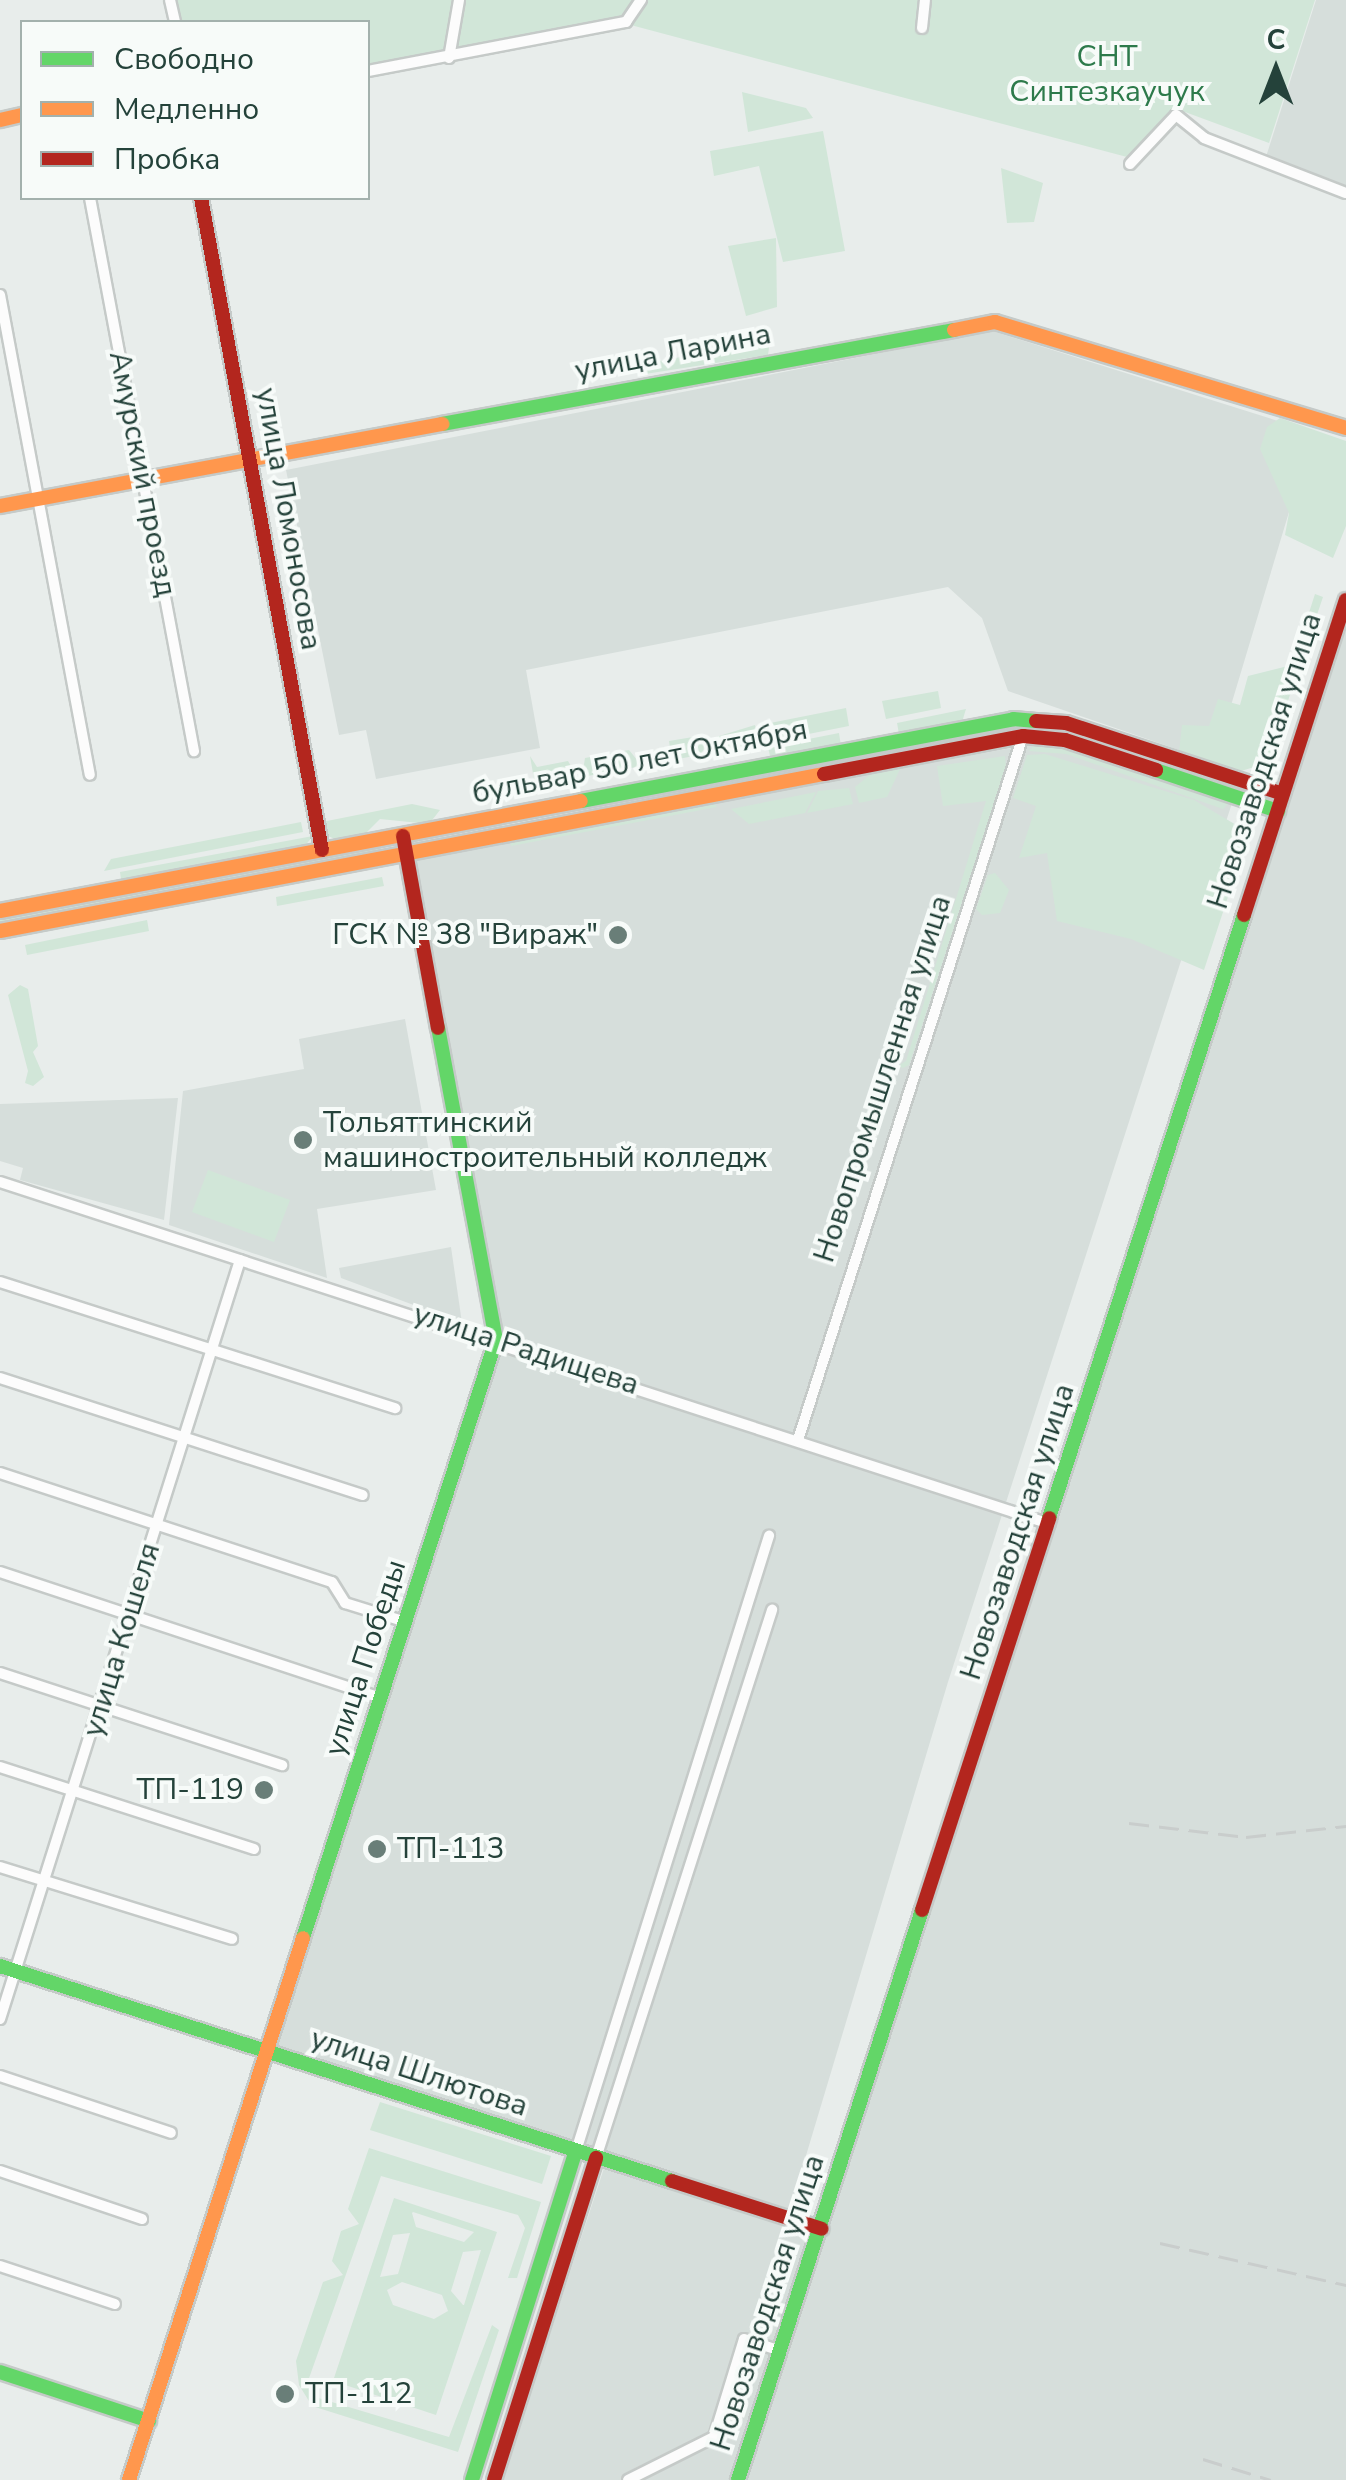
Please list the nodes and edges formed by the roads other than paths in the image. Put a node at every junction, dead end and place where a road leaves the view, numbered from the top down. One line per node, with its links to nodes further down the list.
1 (459, 0): 5 (street)
2 (641, 0): 5 (street)
3 (926, 0): 4 (street)
4 (922, 28)
5 (449, 58): 6 (street)
6 (370, 70)
7 (1130, 164): 8 (street)
8 (1346, 194)
9 (90, 200): 14 (street, Амурский проезд)
10 (201, 200): 13 (main road, улица Ломоносова)
11 (0, 294): 15 (street)
12 (1346, 428): 13 (main road, улица Ларина)
13 (249, 458): 14 (main road, улица Ларина); 30 (main road, улица Ломоносова)
14 (142, 478): 15 (main road, улица Ларина); 19 (street, Амурский проезд)
15 (38, 498): 16 (main road, улица Ларина); 21 (street)
16 (0, 506)
17 (1346, 600): 25 (main road, Новозаводская улица)
18 (1023, 736): 23 (main road, бульвар 50 лет Октября); 24 (main road, бульвар 50 лет Октября); 42 (street, Новопромышленная улица)
19 (194, 750)
20 (766, 766): 22 (main road, бульвар 50 лет Октября); 23 (main road); 26 (main road, бульвар 50 лет Октября)
21 (90, 775)
22 (1234, 778): 24 (main road); 25 (main road, бульвар 50 лет Октября)
23 (768, 783): 28 (main road, бульвар 50 лет Октября)
24 (1227, 794): 27 (main road, бульвар 50 лет Октября)
25 (1284, 794): 27 (main road, Новозаводская улица)
26 (551, 808): 28 (main road); 29 (main road, бульвар 50 лет Октября)
27 (1278, 811): 46 (main road, Новозаводская улица)
28 (554, 824): 31 (main road, бульвар 50 лет Октября)
29 (403, 836): 30 (main road, бульвар 50 лет Октября); 31 (main road, улица Победы)
30 (322, 850): 32 (main road, бульвар 50 лет Октября)
31 (406, 852): 33 (main road, бульвар 50 лет Октября); 37 (main road, улица Победы)
32 (1, 906)
33 (0, 931)
34 (0, 1182): 35 (street, улица Радищева)
35 (240, 1260): 37 (street, улица Радищева); 38 (street, улица Кошеля)
36 (0, 1282): 38 (street)
37 (496, 1340): 42 (street, улица Радищева); 51 (main road, улица Победы)
38 (211, 1350): 40 (street); 41 (street, улица Кошеля)
39 (0, 1378): 41 (street)
40 (395, 1408)
41 (183, 1437): 44 (street); 45 (street, улица Кошеля)
42 (798, 1440): 46 (street, улица Радищева)
43 (0, 1473): 45 (street)
44 (363, 1495)
45 (158, 1524): 50 (street, улица Кошеля); 51 (street)
46 (1050, 1524): 71 (main road, Новозаводская улица)
47 (770, 1536): 67 (street)
48 (0, 1572): 50 (street)
49 (772, 1610): 68 (street)
50 (129, 1615): 53 (street); 54 (street, улица Кошеля)
51 (406, 1622): 53 (main road, улица Победы)
52 (0, 1673): 54 (street)
53 (382, 1698): 64 (main road, улица Победы)
54 (102, 1705): 55 (street); 57 (street, улица Кошеля)
55 (282, 1765)
56 (0, 1767): 57 (street)
57 (74, 1790): 58 (street); 60 (street, улица Кошеля)
58 (254, 1849)
59 (0, 1867): 60 (street)
60 (46, 1883): 61 (street); 62 (street, улица Кошеля)
61 (232, 1939)
62 (8, 1969): 63 (street, улица Кошеля); 64 (main road, улица Шлютова)
63 (0, 2018)
64 (268, 2054): 67 (main road, улица Шлютова); 76 (main road, улица Победы)
65 (0, 2076): 66 (street)
66 (171, 2133)
67 (576, 2151): 68 (main road, улица Шлютова); 78 (main road)
68 (596, 2158): 71 (main road, улица Шлютова); 79 (main road)
69 (0, 2171): 70 (street)
70 (142, 2219)
71 (822, 2230): 74 (main road, Новозаводская улица)
72 (0, 2266): 73 (street)
73 (115, 2304)
74 (780, 2351): 80 (street); 81 (main road, Новозаводская улица)
75 (0, 2372): 76 (main road)
76 (149, 2420): 77 (main road, улица Победы)
77 (129, 2480)
78 (472, 2480)
79 (494, 2480)
80 (628, 2480)
81 (738, 2480)

